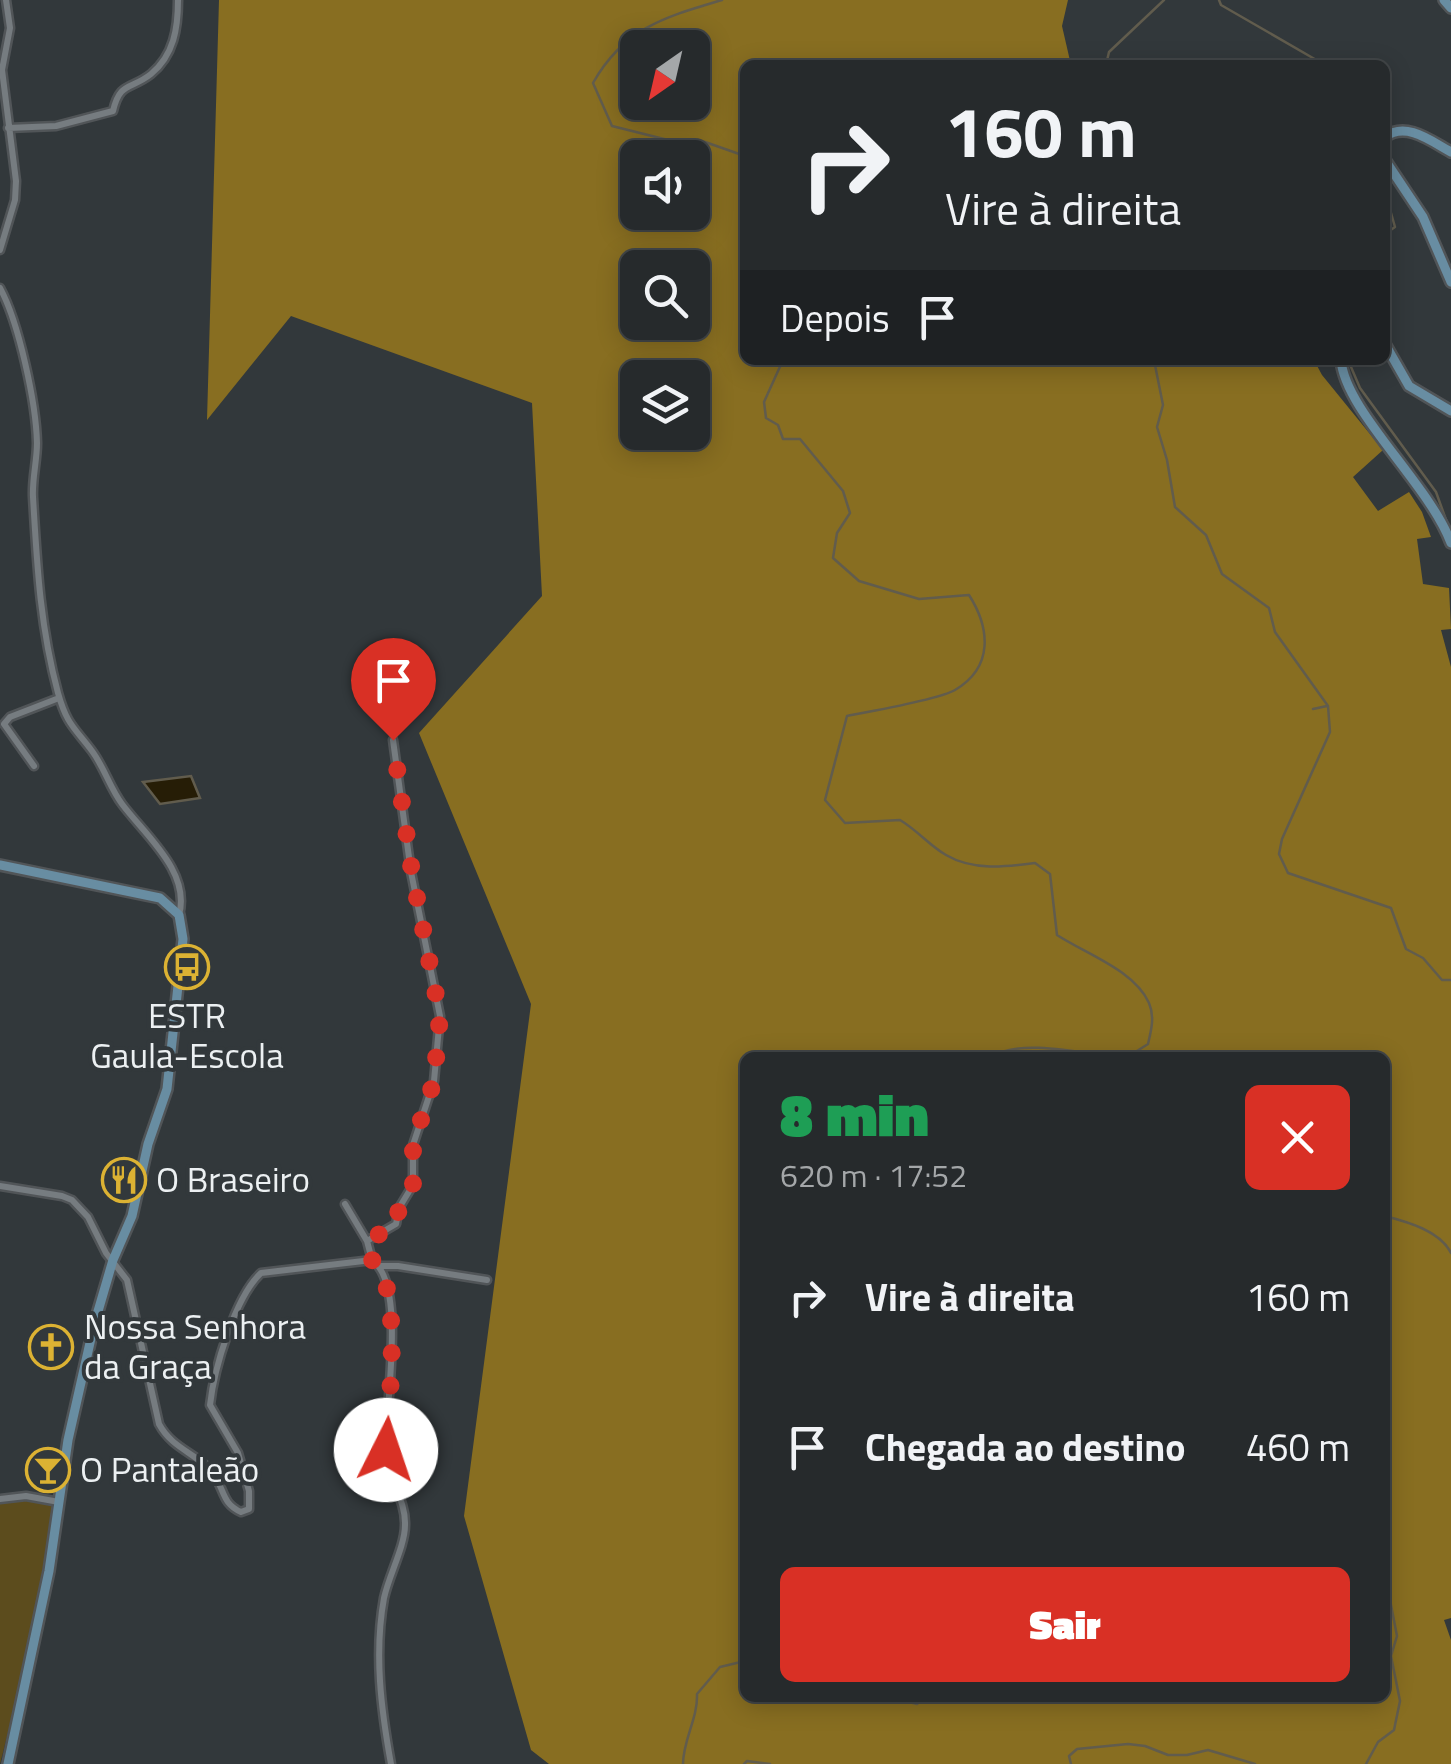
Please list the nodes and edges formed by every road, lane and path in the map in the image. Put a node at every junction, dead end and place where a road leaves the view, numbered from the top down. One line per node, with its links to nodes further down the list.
1 (6, 0): 5 (street)
2 (178, 0): 5 (street)
3 (1444, 0): 4 (main road)
4 (1451, 8)
5 (8, 128): 8 (street)
6 (1390, 134): 9 (main road)
7 (0, 141): 8 (street)
8 (10, 141): 11 (street)
9 (1451, 152)
10 (1390, 168): 12 (main road)
11 (0, 250)
12 (1451, 282)
13 (0, 288): 18 (street)
14 (1390, 352): 16 (main road)
15 (1343, 365): 17 (main road)
16 (1451, 411)
17 (1451, 543)
18 (60, 698): 20 (street); 22 (street)
19 (393, 740): 25 (street)
20 (34, 766)
21 (0, 866): 22 (main road)
22 (179, 915): 26 (main road)
23 (0, 1186): 26 (street)
24 (346, 1204): 25 (street)
25 (368, 1241): 27 (street)
26 (113, 1260): 27 (street); 31 (main road)
27 (372, 1260): 28 (street)
28 (380, 1266): 29 (street); 33 (street)
29 (487, 1280)
30 (0, 1499): 31 (street)
31 (60, 1502): 32 (main road)
32 (8, 1764)
33 (391, 1764)

